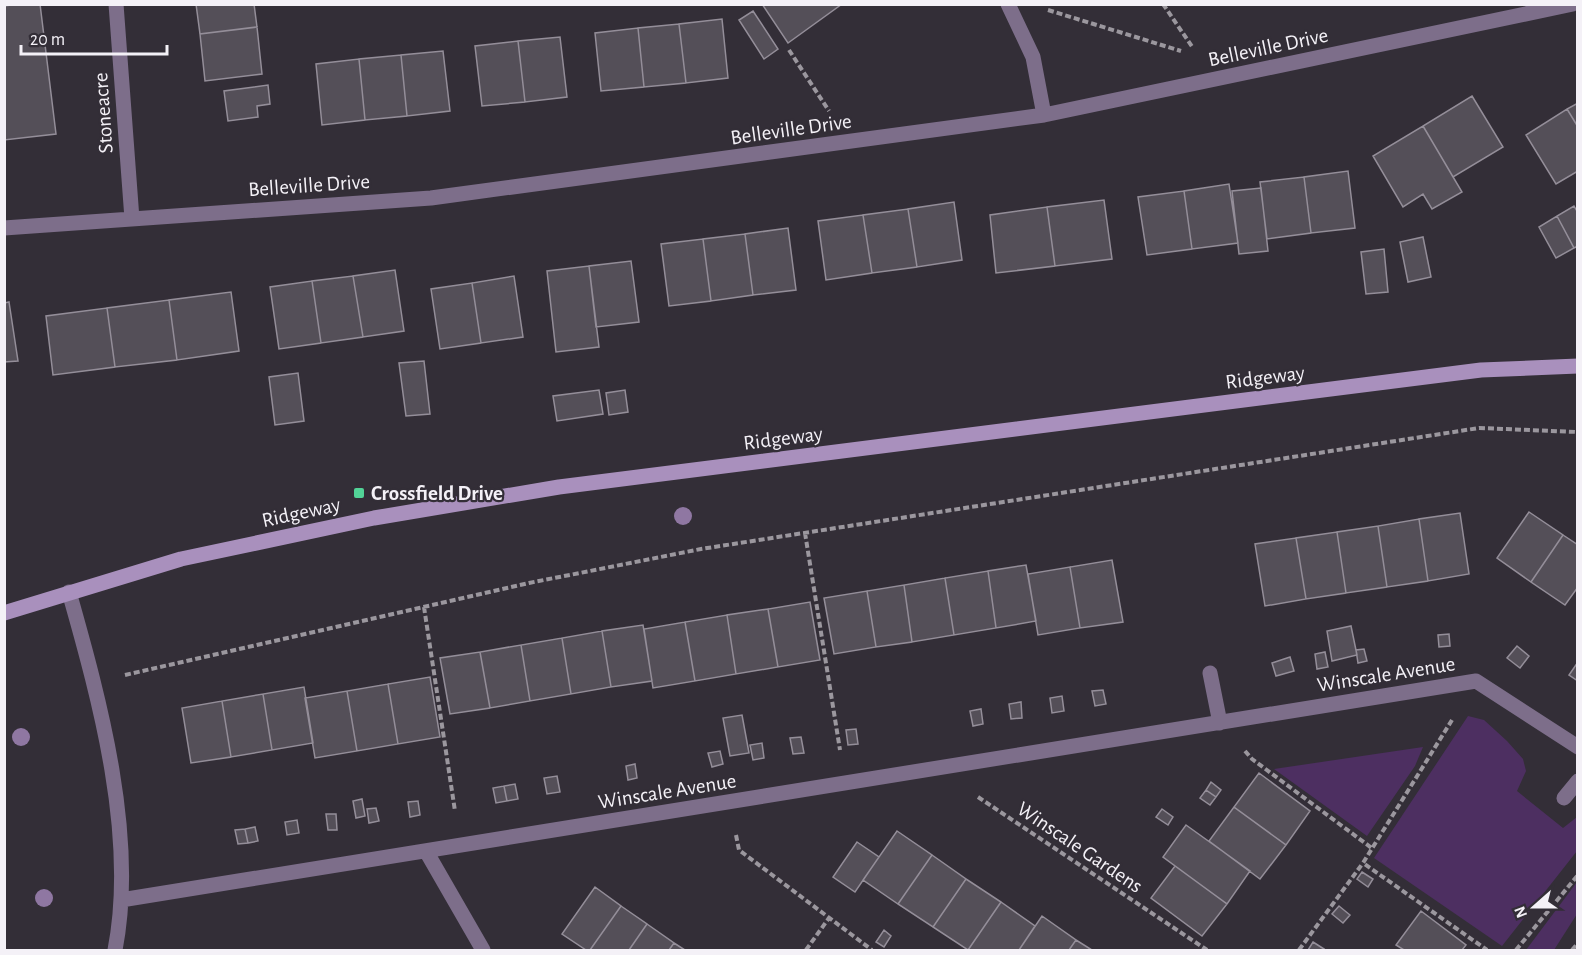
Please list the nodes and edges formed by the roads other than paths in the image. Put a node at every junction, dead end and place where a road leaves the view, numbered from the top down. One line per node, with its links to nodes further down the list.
1 (116, 4): 5 (street, Stoneacre)
2 (1008, 4): 4 (street)
3 (1573, 4): 4 (street, Belleville Drive)
4 (1044, 115): 5 (street, Belleville Drive)
5 (132, 219): 6 (street, Belleville Drive)
6 (4, 228)
7 (1578, 366): 8 (street, Ridgeway)
8 (69, 592): 9 (street, Ridgeway); 16 (street)
9 (4, 613)
10 (1210, 673): 11 (street)
11 (1220, 723): 12 (street, Winscale Avenue); 15 (street, Winscale Avenue)
12 (1578, 747)
13 (1578, 781): 14 (street)
14 (1564, 798)
15 (426, 851): 16 (street, Winscale Avenue); 18 (street)
16 (121, 900): 17 (street)
17 (115, 951)
18 (483, 951)

